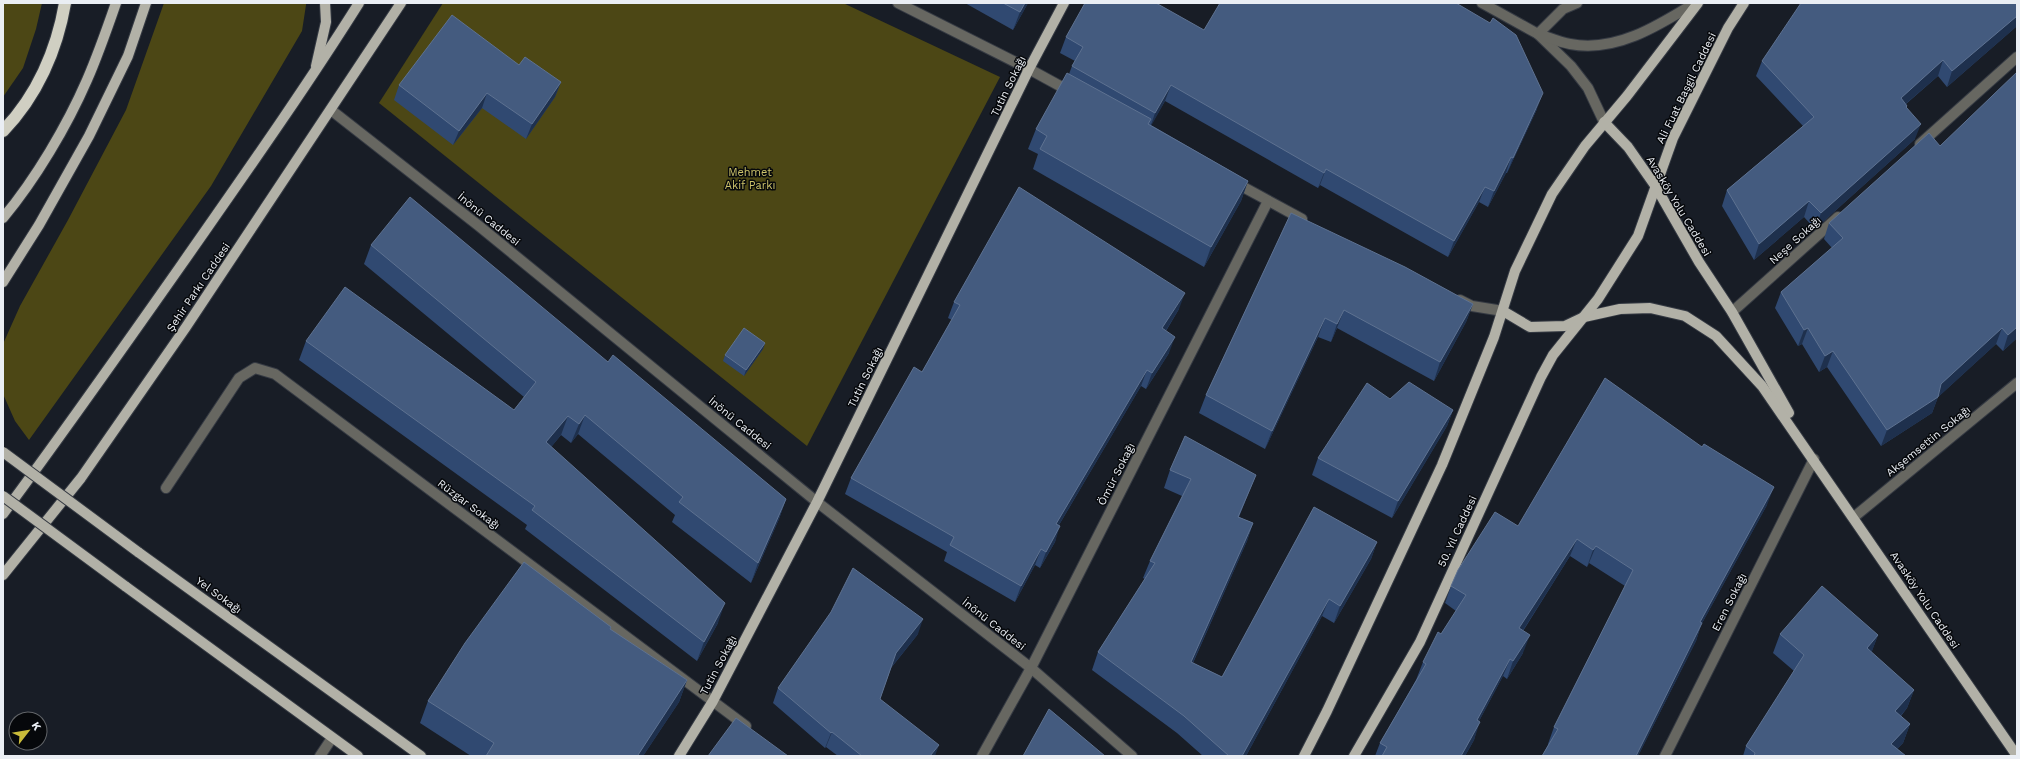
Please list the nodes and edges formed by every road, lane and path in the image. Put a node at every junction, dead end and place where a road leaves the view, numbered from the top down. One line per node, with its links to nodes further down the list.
1 (65, 3): 20 (highway)
2 (116, 3): 26 (main road)
3 (146, 3): 28 (main road)
4 (325, 3): 16 (main road)
5 (359, 3): 16 (main road)
6 (401, 3): 18 (main road, Şehir Parkı Caddesi)
7 (898, 3): 15 (street)
8 (1064, 3): 15 (main road, Tutin Sokağı)
9 (1482, 3): 13 (street, Avasköy Yolu Caddesi)
10 (1576, 3): 13 (street)
11 (1697, 3): 13 (street); 19 (main road)
12 (1744, 3): 23 (main road, Ali Fuat Başgil Caddesi)
13 (1538, 34): 19 (street, Avasköy Yolu Caddesi)
14 (2017, 58): 21 (street)
15 (1029, 69): 17 (street); 38 (main road, Tutin Sokağı)
16 (314, 74): 39 (main road)
17 (1077, 95)
18 (331, 110): 38 (street, İnönü Caddesi); 41 (main road, Şehir Parkı Caddesi)
19 (1604, 122): 23 (main road, Avasköy Yolu Caddesi); 30 (main road)
20 (3, 131)
21 (1910, 153)
22 (1227, 178): 24 (street)
23 (1656, 187): 31 (main road, Avasköy Yolu Caddesi); 32 (main road, Ali Fuat Başgil Caddesi)
24 (1268, 201): 27 (street); 42 (street, Ömür Sokağı)
25 (1845, 211): 31 (street, Neşe Sokağı)
26 (3, 218)
27 (1310, 223)
28 (3, 282)
29 (1448, 294): 30 (street)
30 (1503, 311): 32 (main road, Avasköy Yolu Caddesi); 52 (main road)
31 (1732, 312): 35 (main road, Avasköy Yolu Caddesi)
32 (1584, 318): 35 (main road, Avasköy Yolu Caddesi); 53 (main road, 50. Yıl Caddesi)
33 (2017, 383): 40 (street, Akşemsettin Sokağı)
34 (3, 452): 48 (main road, Yel Sokağı, bridge)
35 (1814, 458): 40 (main road, Avasköy Yolu Caddesi); 54 (street, Eren Sokağı)
36 (166, 488): 43 (street, Rüzgar Sokağı)
37 (3, 496): 45 (main road, bridge)
38 (817, 502): 42 (street, İnönü Caddesi); 43 (main road, Tutin Sokağı)
39 (3, 514)
40 (1854, 517): 55 (main road, Avasköy Yolu Caddesi)
41 (3, 575)
42 (1031, 668): 50 (street, Ömür Sokağı); 51 (street, İnönü Caddesi)
43 (713, 701): 44 (street, Rüzgar Sokağı); 49 (main road, Tutin Sokağı)
44 (756, 733)
45 (332, 738): 46 (street); 47 (main road)
46 (320, 756)
47 (358, 756)
48 (422, 756)
49 (679, 756)
50 (982, 756)
51 (1132, 756)
52 (1304, 756)
53 (1354, 756)
54 (1665, 756)
55 (2017, 756)

